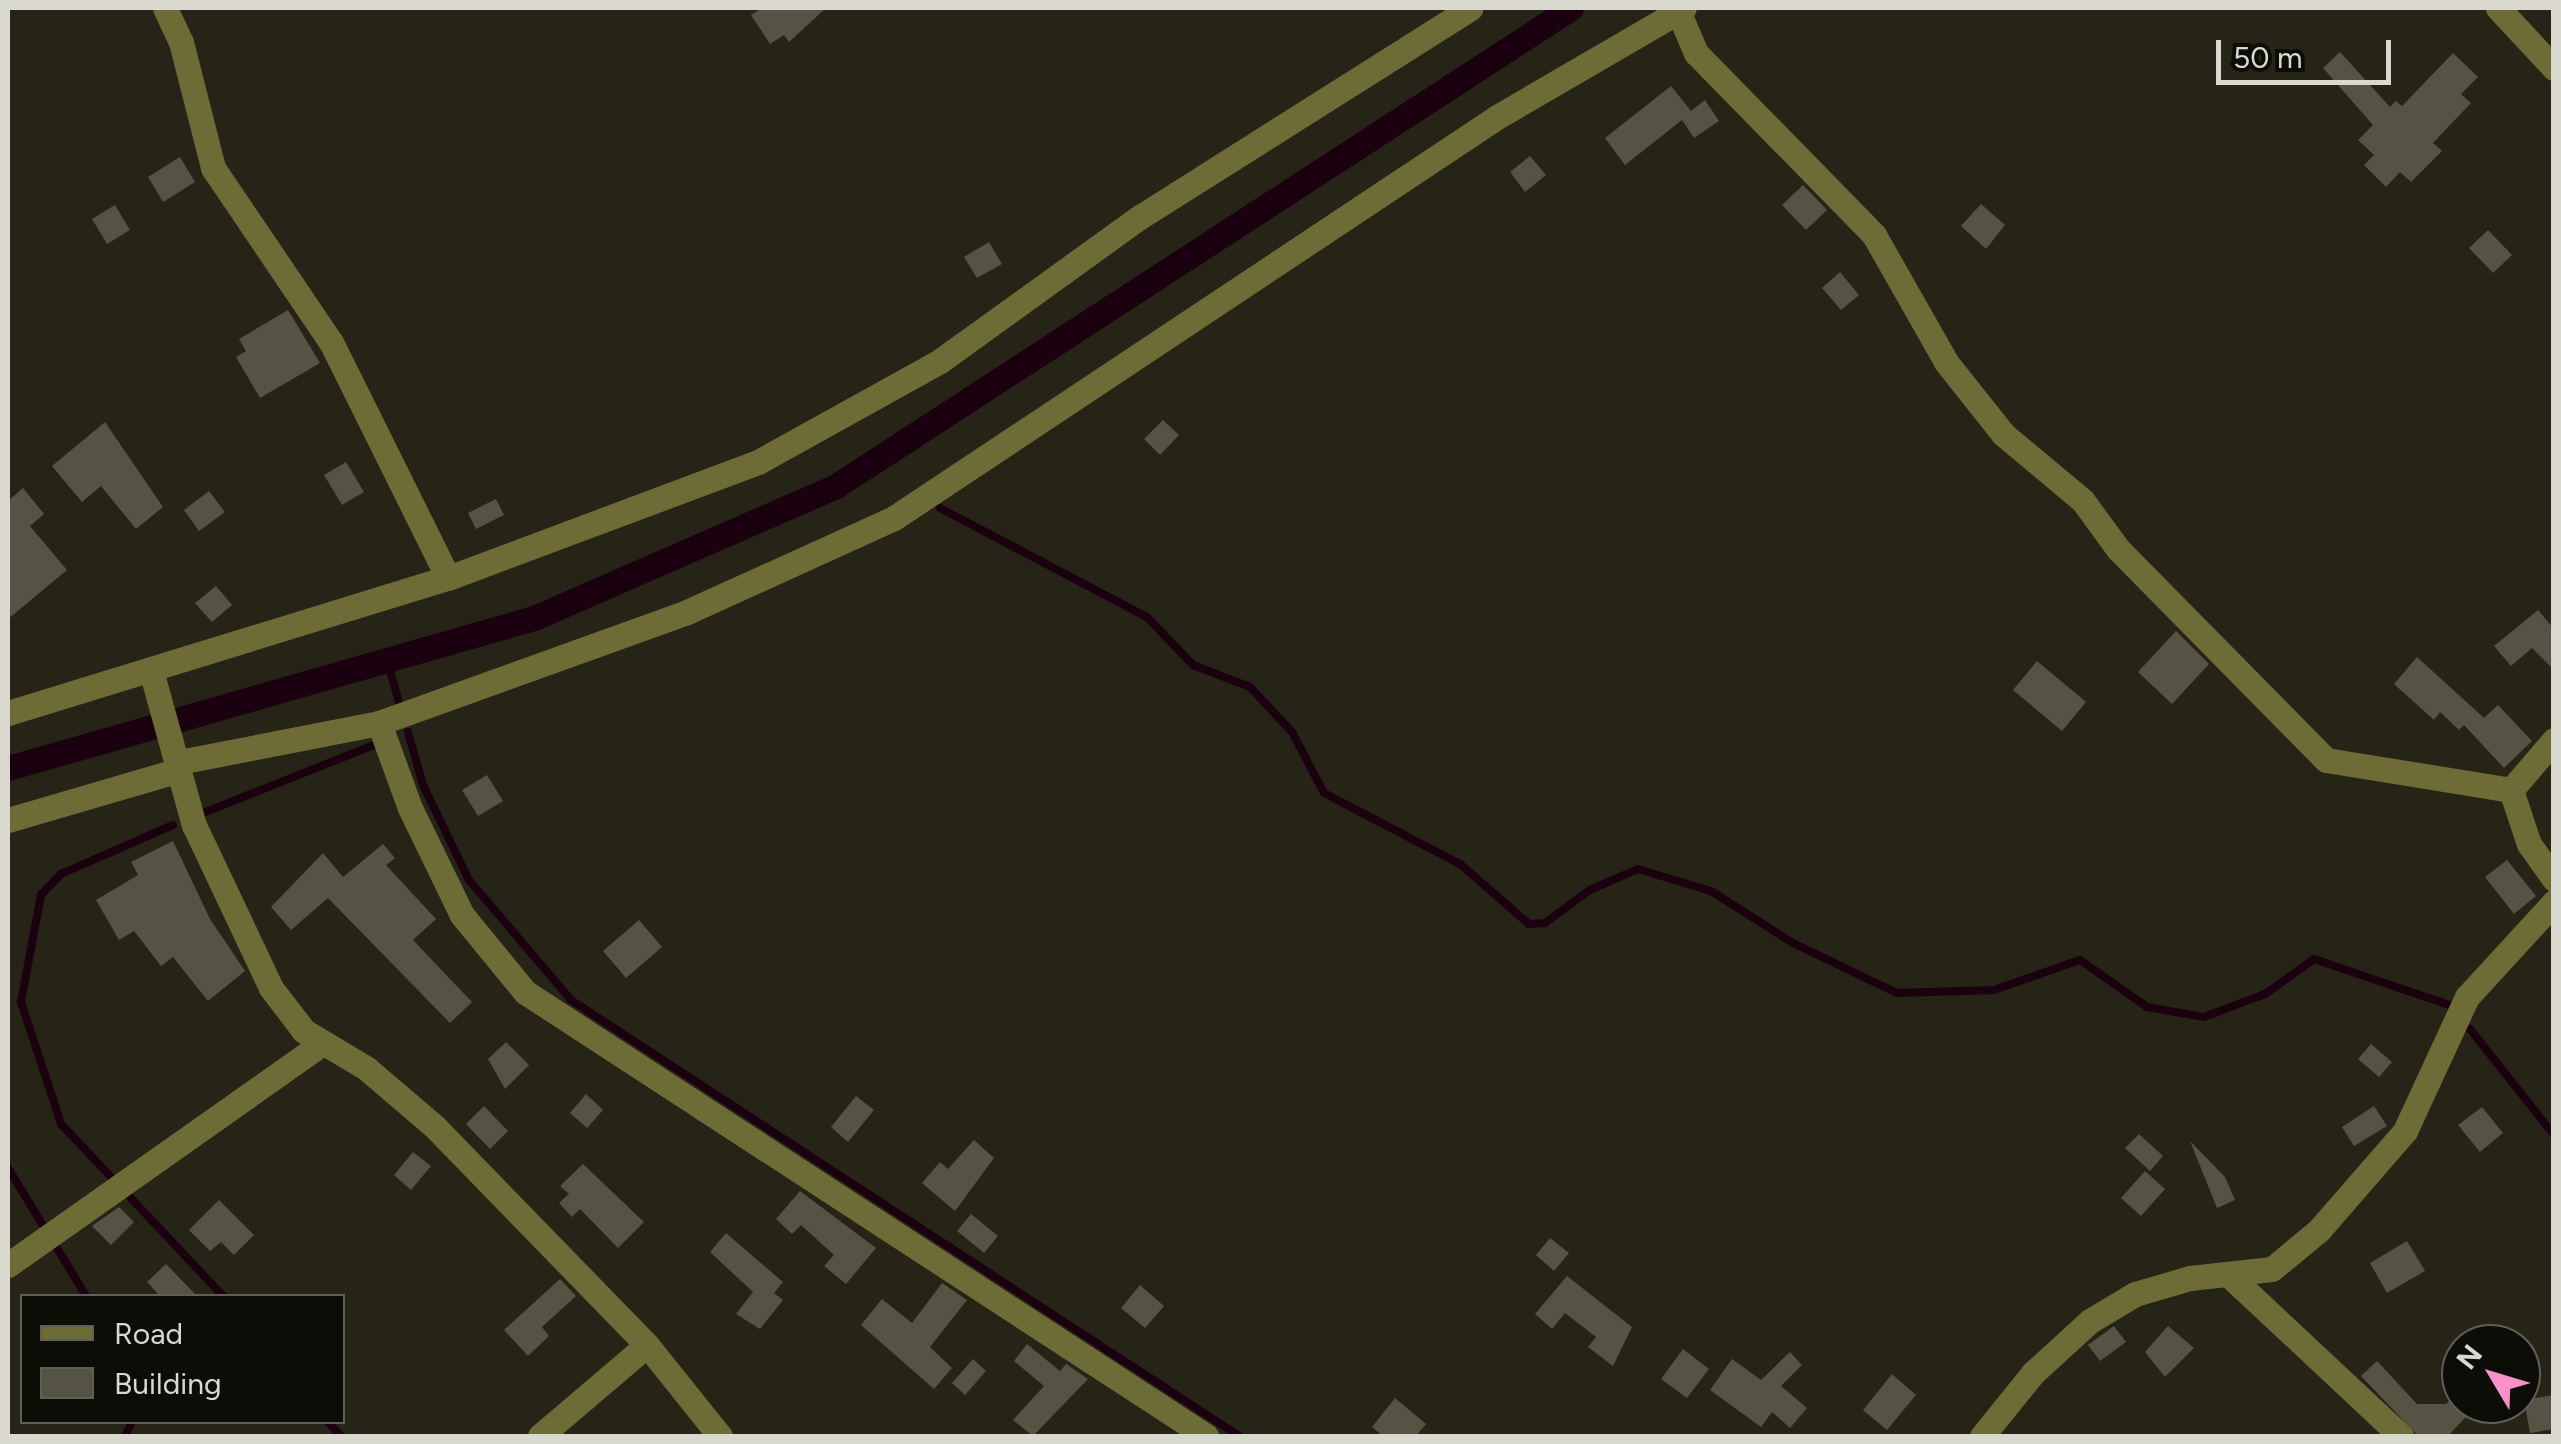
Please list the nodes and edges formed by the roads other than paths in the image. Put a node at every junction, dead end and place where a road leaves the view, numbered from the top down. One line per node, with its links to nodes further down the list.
1 (165, 8): 6 (street)
2 (1471, 8): 6 (street)
3 (2498, 8): 5 (street)
4 (1681, 9): 9 (street); 12 (street)
5 (2554, 68)
6 (448, 578): 7 (street)
7 (152, 674): 8 (street); 11 (street)
8 (8, 714)
9 (379, 723): 11 (street); 22 (street)
10 (2554, 740): 12 (street)
11 (175, 758): 13 (street); 16 (street)
12 (2511, 790): 14 (street)
13 (8, 820)
14 (2554, 879)
15 (2554, 902): 18 (street)
16 (323, 1042): 17 (street); 19 (street)
17 (8, 1264)
18 (2231, 1277): 23 (street); 24 (street)
19 (647, 1346): 20 (street); 21 (street)
20 (540, 1436)
21 (720, 1436)
22 (1206, 1436)
23 (1982, 1436)
24 (2401, 1436)

